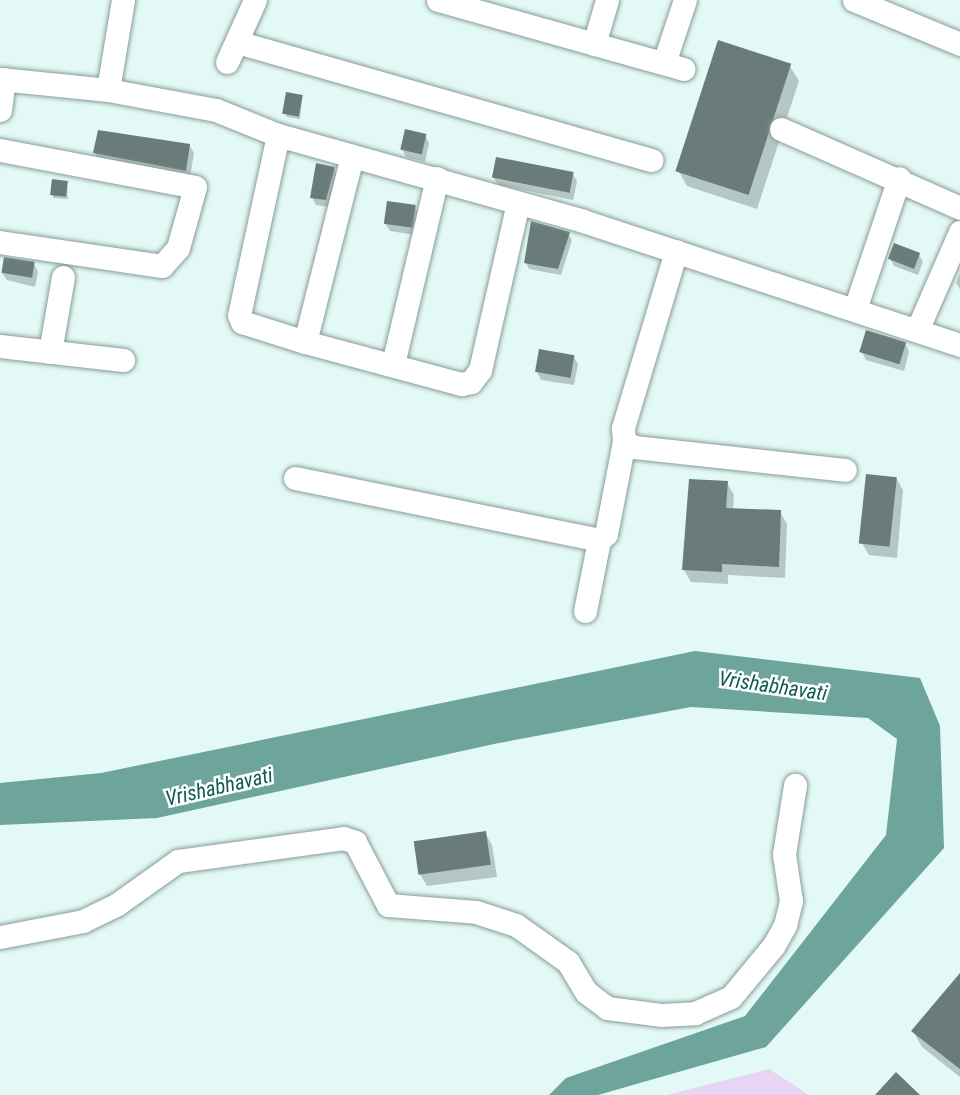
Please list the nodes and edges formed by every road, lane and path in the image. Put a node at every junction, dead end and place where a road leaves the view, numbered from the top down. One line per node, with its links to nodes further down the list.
1 (123, 0): 10 (street)
2 (256, 0): 16 (street)
3 (438, 0): 7 (street)
4 (607, 0): 7 (street)
5 (685, 0): 7 (street)
6 (854, 0): 8 (street)
7 (594, 44)
8 (960, 44)
9 (2, 79): 10 (street); 11 (street)
10 (108, 90): 13 (street)
11 (0, 110)
12 (781, 129): 18 (street)
13 (278, 135): 15 (street); 27 (street)
14 (0, 150): 22 (street)
15 (352, 156): 17 (street); 27 (street)
16 (652, 160)
17 (437, 178): 19 (street); 32 (street)
18 (899, 178): 20 (street); 25 (street)
19 (518, 202): 23 (street); 32 (street)
20 (960, 208)
21 (960, 232): 26 (street)
22 (0, 242)
23 (676, 251): 25 (street); 33 (street)
24 (63, 277): 30 (street)
25 (855, 309): 26 (street)
26 (918, 328): 28 (street)
27 (305, 342): 32 (street)
28 (960, 345)
29 (0, 346): 30 (street)
30 (50, 352): 31 (street)
31 (123, 360)
32 (393, 364)
33 (624, 441): 34 (street); 36 (street)
34 (845, 470)
35 (295, 478): 36 (street)
36 (599, 540): 37 (street)
37 (585, 611)
38 (795, 785): 39 (street)
39 (0, 937)

